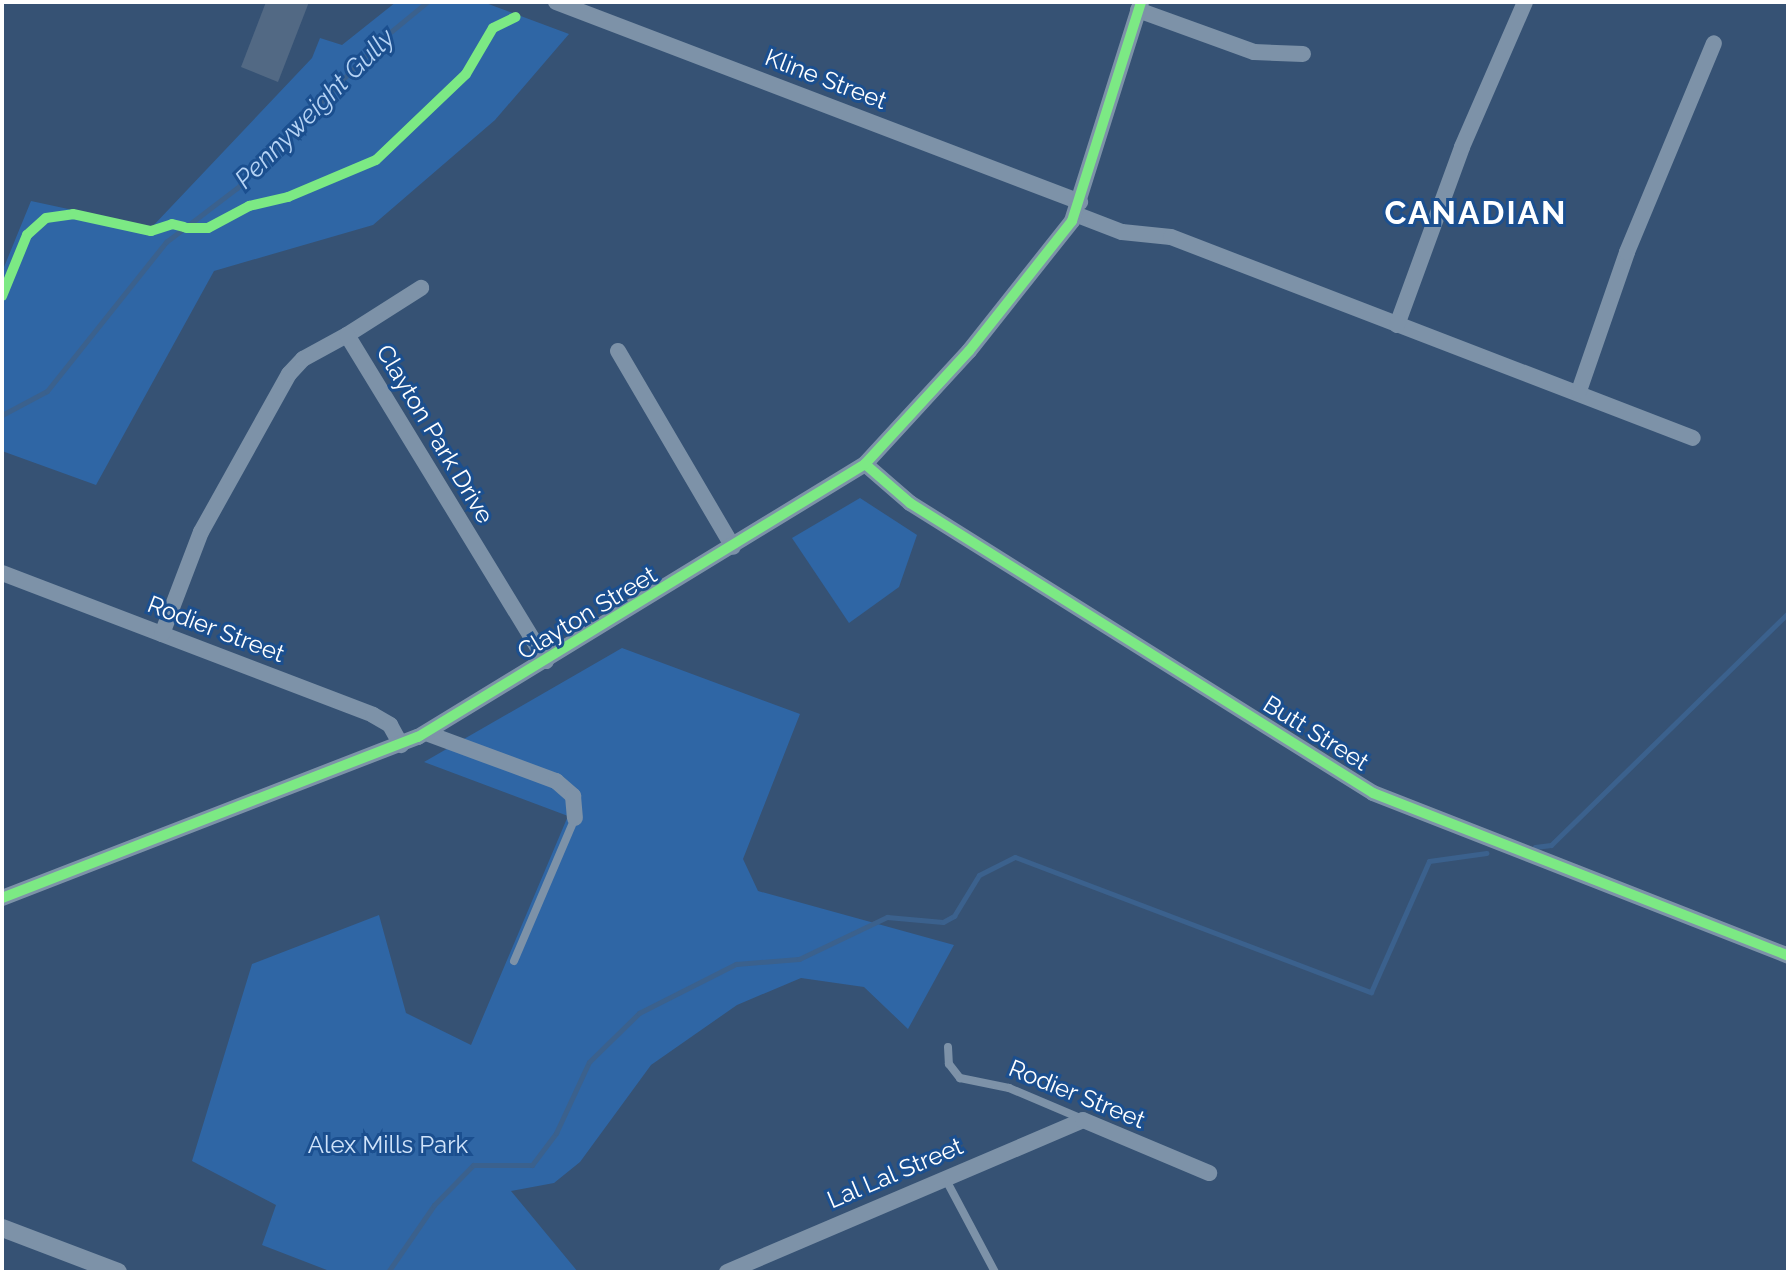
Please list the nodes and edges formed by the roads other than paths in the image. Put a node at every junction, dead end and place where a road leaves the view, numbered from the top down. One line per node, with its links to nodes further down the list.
1 (556, 2): 6 (street, Kline Street)
2 (1525, 2): 8 (street)
3 (1140, 6): 5 (street); 6 (street)
4 (1714, 43): 11 (street)
5 (1303, 54)
6 (1077, 208): 8 (street, Kline Street); 13 (street, Clayton Street)
7 (421, 288): 9 (street)
8 (1397, 325): 11 (street, Kline Street)
9 (347, 335): 16 (street, Clayton Park Drive); 17 (street, Clayton Park Drive)
10 (618, 351): 14 (street)
11 (1579, 391): 12 (street, Kline Street)
12 (1693, 438)
13 (865, 464): 14 (street, Clayton Street); 22 (street, Butt Street)
14 (733, 547): 17 (street, Clayton Street)
15 (2, 573): 16 (street, Rodier Street)
16 (162, 634): 19 (street, Rodier Street)
17 (546, 661): 18 (street, Clayton Street)
18 (426, 733): 19 (street, Clayton Street); 20 (street)
19 (401, 745): 21 (street, Clayton Street)
20 (575, 818): 23 (lane)
21 (2, 898)
22 (1788, 956)
23 (514, 961)
24 (948, 1047): 25 (lane, Rodier Street)
25 (1083, 1120): 26 (street, Rodier Street); 27 (street, Lal Lal Street)
26 (1209, 1173)
27 (945, 1178): 30 (street, Lal Lal Street); 31 (lane)
28 (2, 1228): 29 (street)
29 (118, 1272)
30 (727, 1272)
31 (995, 1272)

